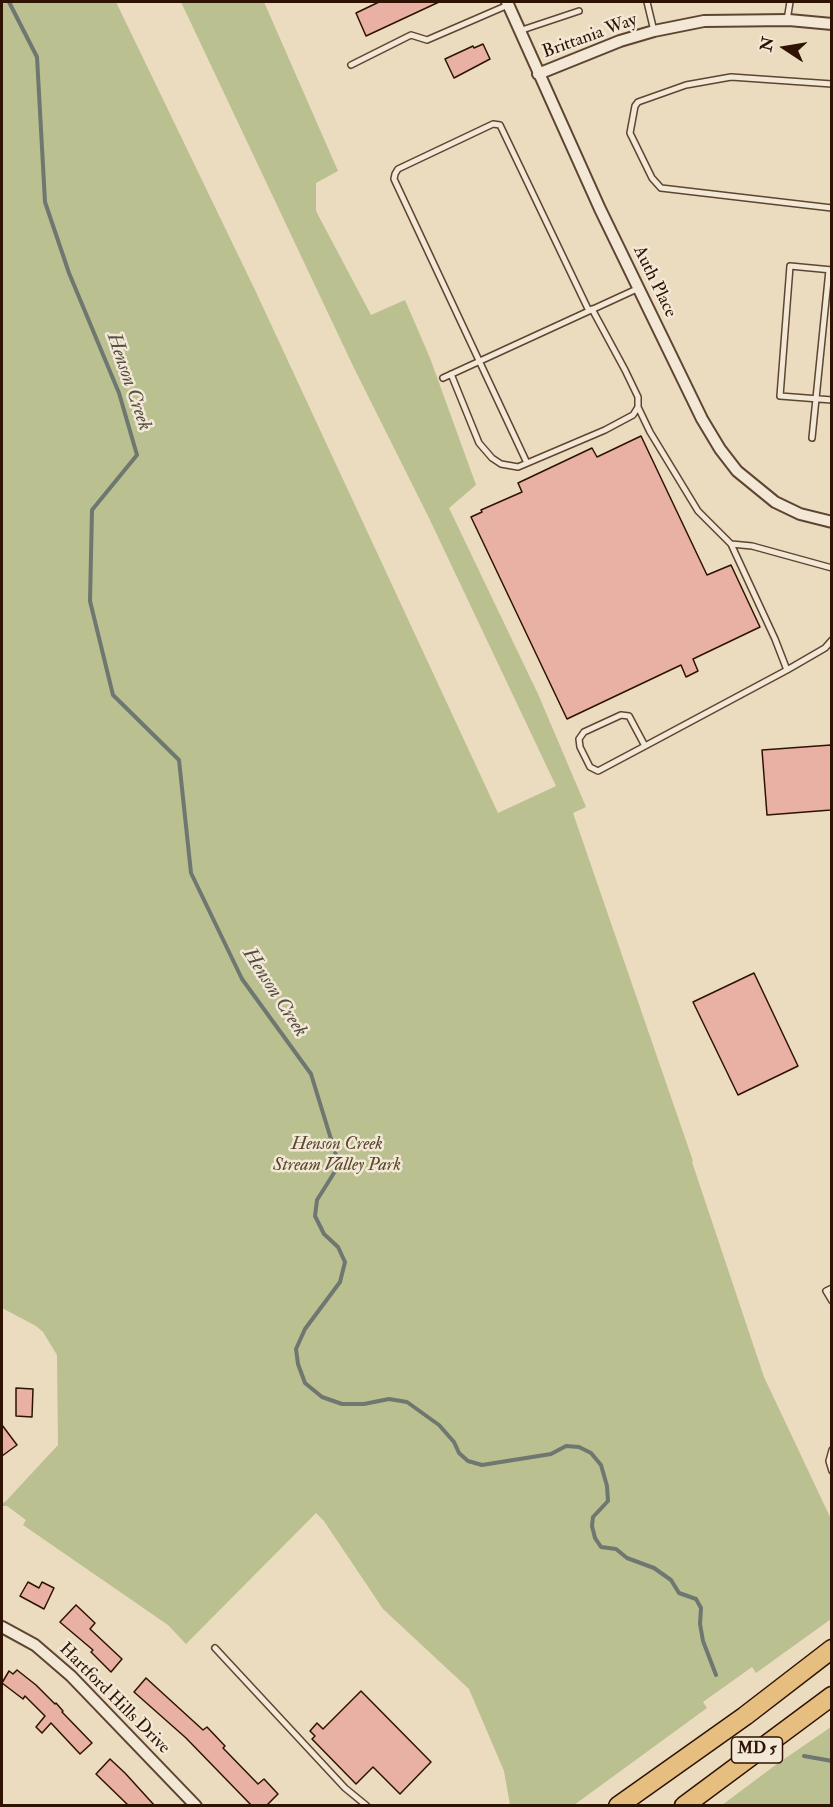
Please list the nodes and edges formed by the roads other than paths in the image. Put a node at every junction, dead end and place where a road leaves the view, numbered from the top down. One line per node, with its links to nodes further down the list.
1 (647, 2): 8 (lane)
2 (790, 2): 5 (lane)
3 (508, 3): 7 (street, Auth Place); 9 (lane)
4 (579, 11): 7 (lane)
5 (787, 20): 6 (street, Brittania Way); 8 (street, Brittania Way)
6 (831, 24)
7 (519, 31): 10 (street, Auth Place)
8 (654, 31): 10 (street, Brittania Way)
9 (351, 65)
10 (538, 74): 14 (street, Auth Place)
11 (831, 84): 12 (lane)
12 (831, 208)
13 (830, 270): 19 (lane); 19 (lane)
14 (639, 288): 15 (lane); 24 (street, Auth Place)
15 (590, 310): 16 (lane); 16 (lane); 21 (lane)
16 (480, 361): 17 (lane); 23 (lane)
17 (450, 374): 18 (lane); 23 (lane)
18 (443, 378)
19 (816, 399): 20 (lane); 22 (lane)
20 (831, 400)
21 (638, 407): 23 (lane); 25 (lane)
22 (812, 438)
23 (527, 463)
24 (831, 522)
25 (731, 544): 26 (lane); 28 (lane)
26 (831, 568)
27 (831, 640): 28 (lane)
28 (786, 670): 29 (lane)
29 (645, 746): 29 (lane)
30 (831, 1288): 31 (lane)
31 (831, 1301)
32 (831, 1450): 33 (lane)
33 (831, 1471)
34 (2, 1627): 38 (street, Hartford Hills Drive)
35 (214, 1648): 39 (lane)
36 (831, 1649): 40 (highway, MD 5)
37 (831, 1696): 41 (highway, MD 5)
38 (195, 1806)
39 (367, 1806)
40 (618, 1806)
41 (684, 1806)

